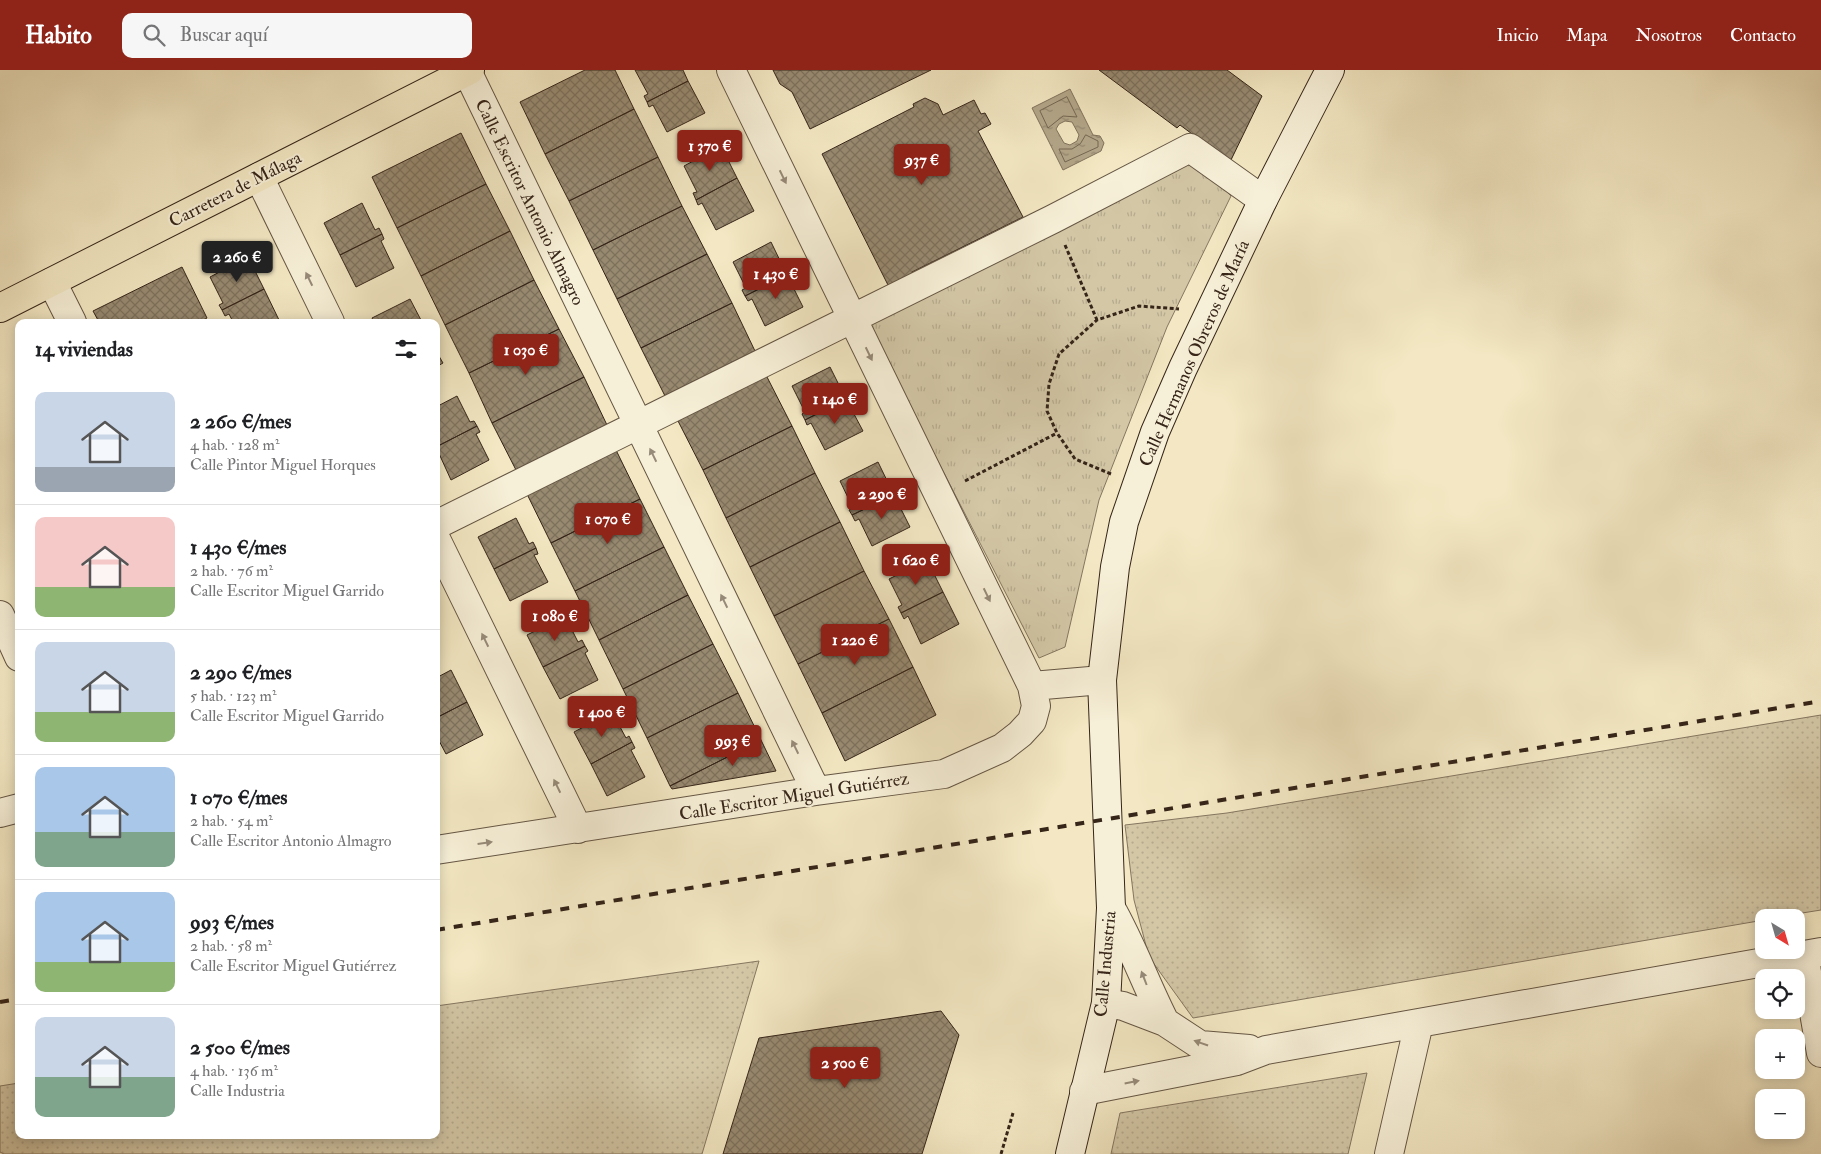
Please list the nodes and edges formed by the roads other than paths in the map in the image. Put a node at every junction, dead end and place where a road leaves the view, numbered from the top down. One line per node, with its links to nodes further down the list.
1 (731, 70): 8 (street, Calle Escritor Miguel Gutiérrez, one-way to 8)
2 (1330, 70): 5 (street, Calle Hermanos Obreros de María)
3 (468, 71): 4 (main road, Carretera de Málaga); 11 (street, Calle Escritor Antonio Almagro)
4 (259, 177): 6 (main road, Carretera de Málaga); 10 (street, one-way to 4)
5 (1263, 200): 8 (street); 16 (street, Calle Hermanos Obreros de María)
6 (52, 282): 7 (main road, Carretera de Málaga); 9 (street)
7 (0, 308)
8 (852, 318): 11 (street); 17 (street, Calle Escritor Miguel Gutiérrez, one-way to 17)
9 (70, 319)
10 (329, 319)
11 (638, 424): 12 (street); 18 (street, Calle Escritor Antonio Almagro, one-way to 11)
12 (440, 523)
13 (440, 547): 22 (street, one-way to 13)
14 (0, 615): 15 (street)
15 (15, 648)
16 (1102, 680): 17 (street); 19 (street, Calle Hermanos Obreros de María)
17 (1032, 686): 18 (street, Calle Escritor Miguel Gutiérrez)
18 (816, 791): 22 (street, Calle Escritor Miguel Gutiérrez)
19 (1106, 800): 24 (street, Calle Industria)
20 (15, 809): 21 (street)
21 (0, 813)
22 (578, 830): 23 (street, Calle Escritor Miguel Gutiérrez, one-way to 22)
23 (440, 849)
24 (1111, 908): 26 (street, Calle Industria); 27 (street, one-way to 24)
25 (1812, 954): 28 (street); 30 (street)
26 (1106, 1003): 27 (street); 31 (street, Calle Industria)
27 (1165, 1022): 29 (street, one-way to 27)
28 (1419, 1023): 29 (street); 33 (street)
29 (1266, 1050): 31 (street, one-way to 29)
30 (1821, 1053)
31 (1084, 1091): 32 (street, Calle Industria)
32 (1070, 1154)
33 (1390, 1154)

